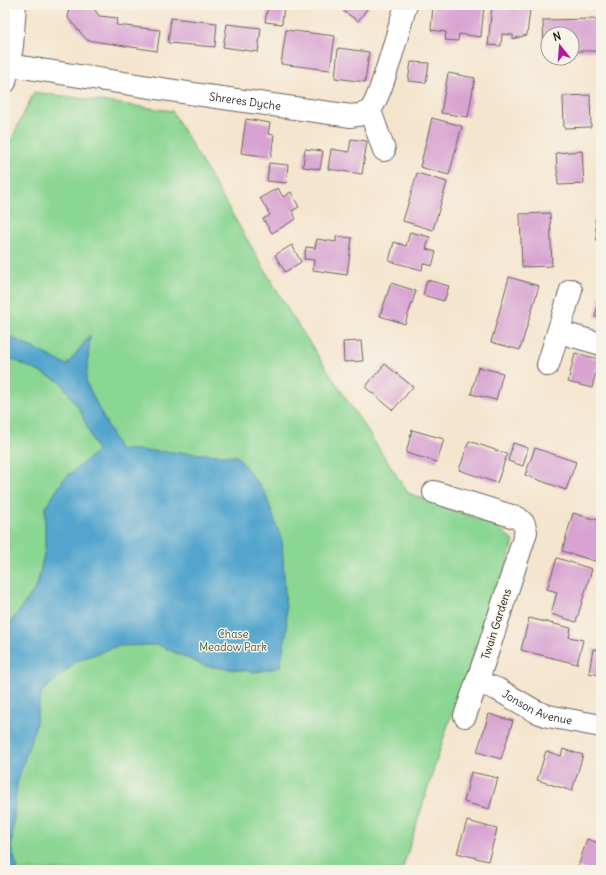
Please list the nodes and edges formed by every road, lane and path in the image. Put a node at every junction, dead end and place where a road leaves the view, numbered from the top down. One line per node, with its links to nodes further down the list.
1 (15, 5): 3 (street)
2 (406, 5): 4 (street)
3 (7, 73): 4 (street, Shreres Dyche)
4 (370, 111): 5 (street)
5 (384, 150)
6 (571, 290): 7 (street)
7 (559, 332): 8 (street); 9 (street)
8 (601, 344)
9 (548, 365)
10 (434, 492): 11 (street, Twain Gardens)
11 (477, 682): 12 (street, Twain Gardens); 13 (street, Jonson Avenue)
12 (465, 716)
13 (601, 726)

